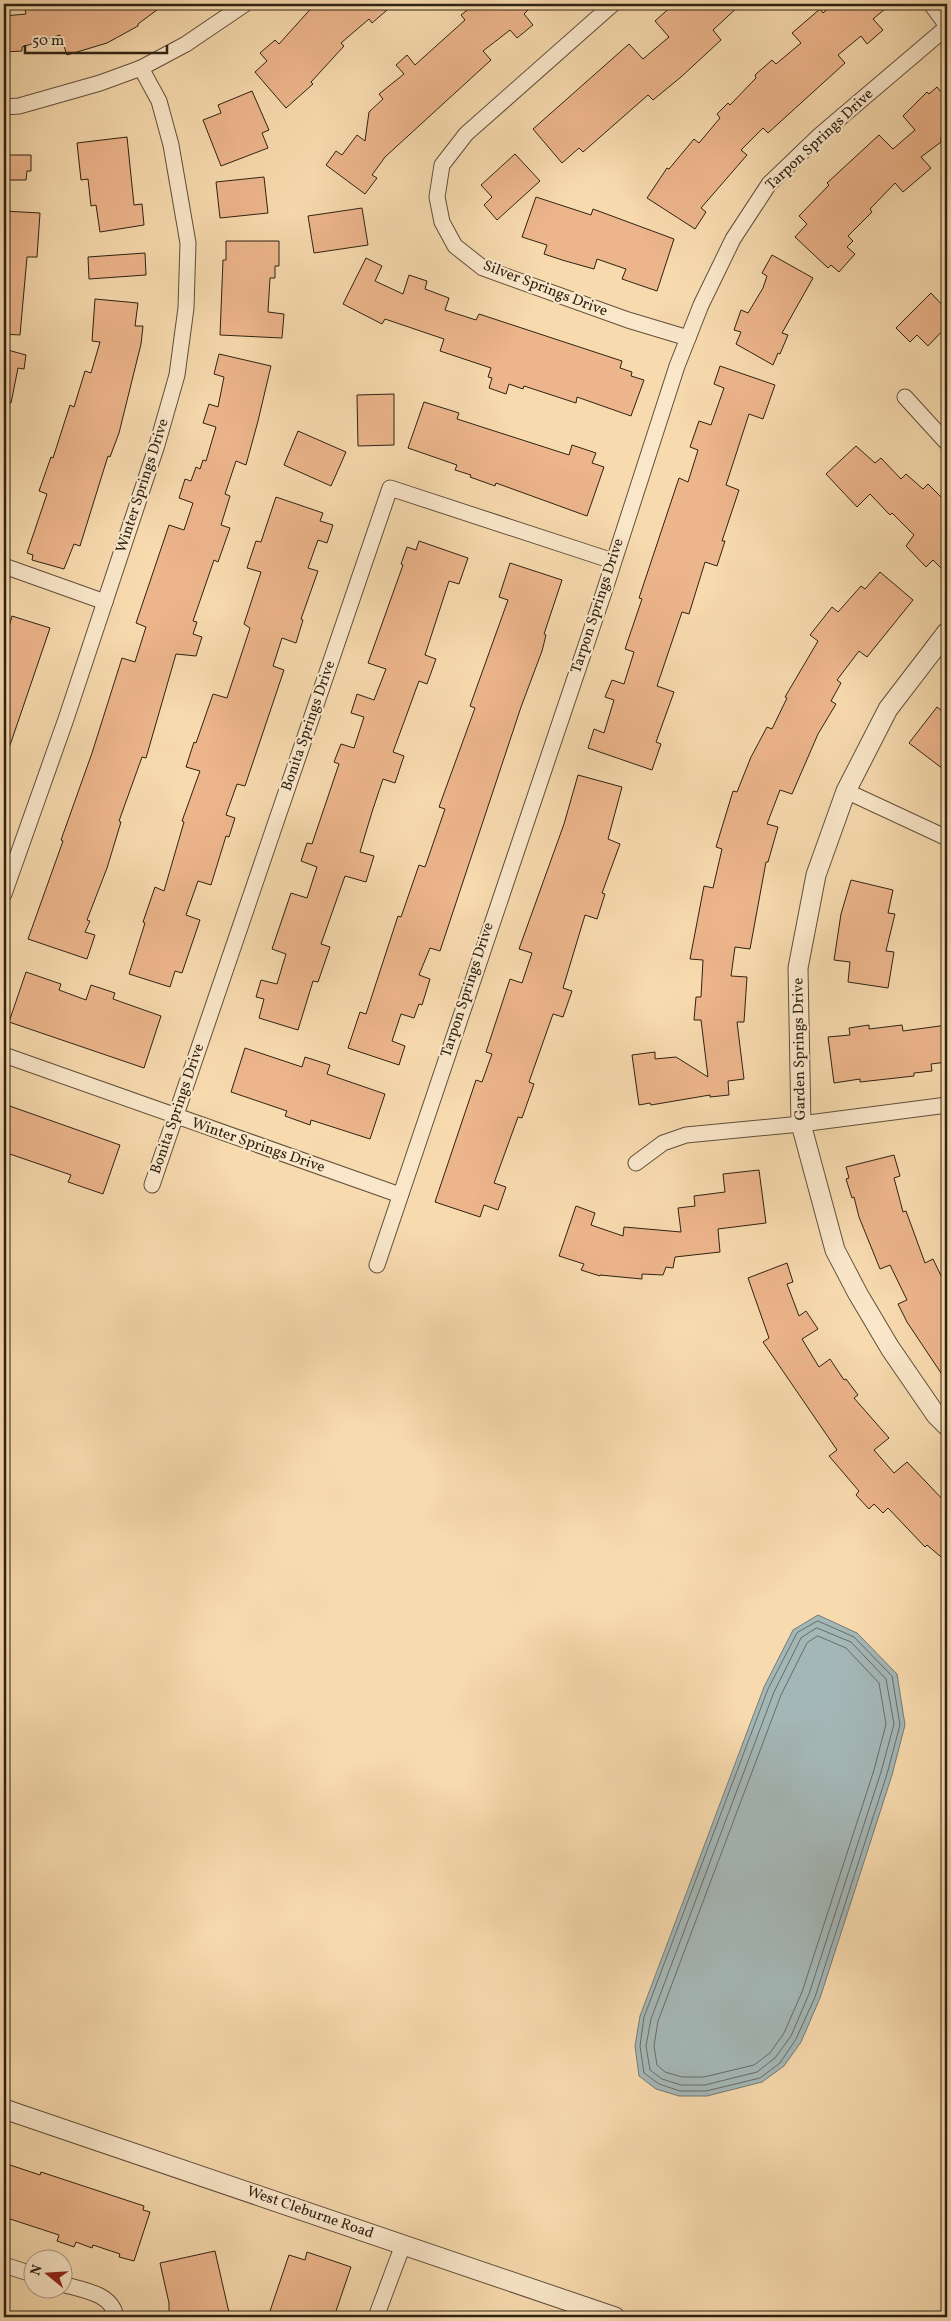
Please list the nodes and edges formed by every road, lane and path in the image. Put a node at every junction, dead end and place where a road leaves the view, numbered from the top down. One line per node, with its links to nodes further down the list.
1 (245, 4): 5 (street)
2 (613, 4): 7 (street, Silver Springs Drive)
3 (931, 4): 4 (street)
4 (947, 26): 7 (street, Tarpon Springs Drive)
5 (141, 68): 6 (street); 12 (street, Winter Springs Drive)
6 (4, 107)
7 (688, 338): 10 (street, Tarpon Springs Drive)
8 (905, 397): 9 (street)
9 (947, 443)
10 (613, 561): 19 (street, Bonita Springs Drive); 23 (street, Tarpon Springs Drive)
11 (4, 566): 12 (street)
12 (105, 602): 16 (street, Winter Springs Drive)
13 (947, 632): 14 (street, Garden Springs Drive)
14 (846, 791): 15 (street); 20 (street, Garden Springs Drive)
15 (947, 838)
16 (4, 894)
17 (4, 1055): 19 (street, Winter Springs Drive)
18 (947, 1104): 20 (street)
19 (175, 1117): 22 (street, Bonita Springs Drive); 23 (street, Winter Springs Drive)
20 (801, 1124): 21 (street); 25 (street, Garden Springs Drive)
21 (636, 1163)
22 (152, 1186)
23 (400, 1195): 24 (street, Tarpon Springs Drive)
24 (377, 1265)
25 (947, 1426)
26 (4, 2109): 27 (street, West Cleburne Road)
27 (403, 2245): 32 (street); 33 (street, West Cleburne Road)
28 (4, 2265): 29 (street)
29 (22, 2271)
30 (72, 2287): 31 (street)
31 (116, 2317)
32 (376, 2317)
33 (615, 2317)

